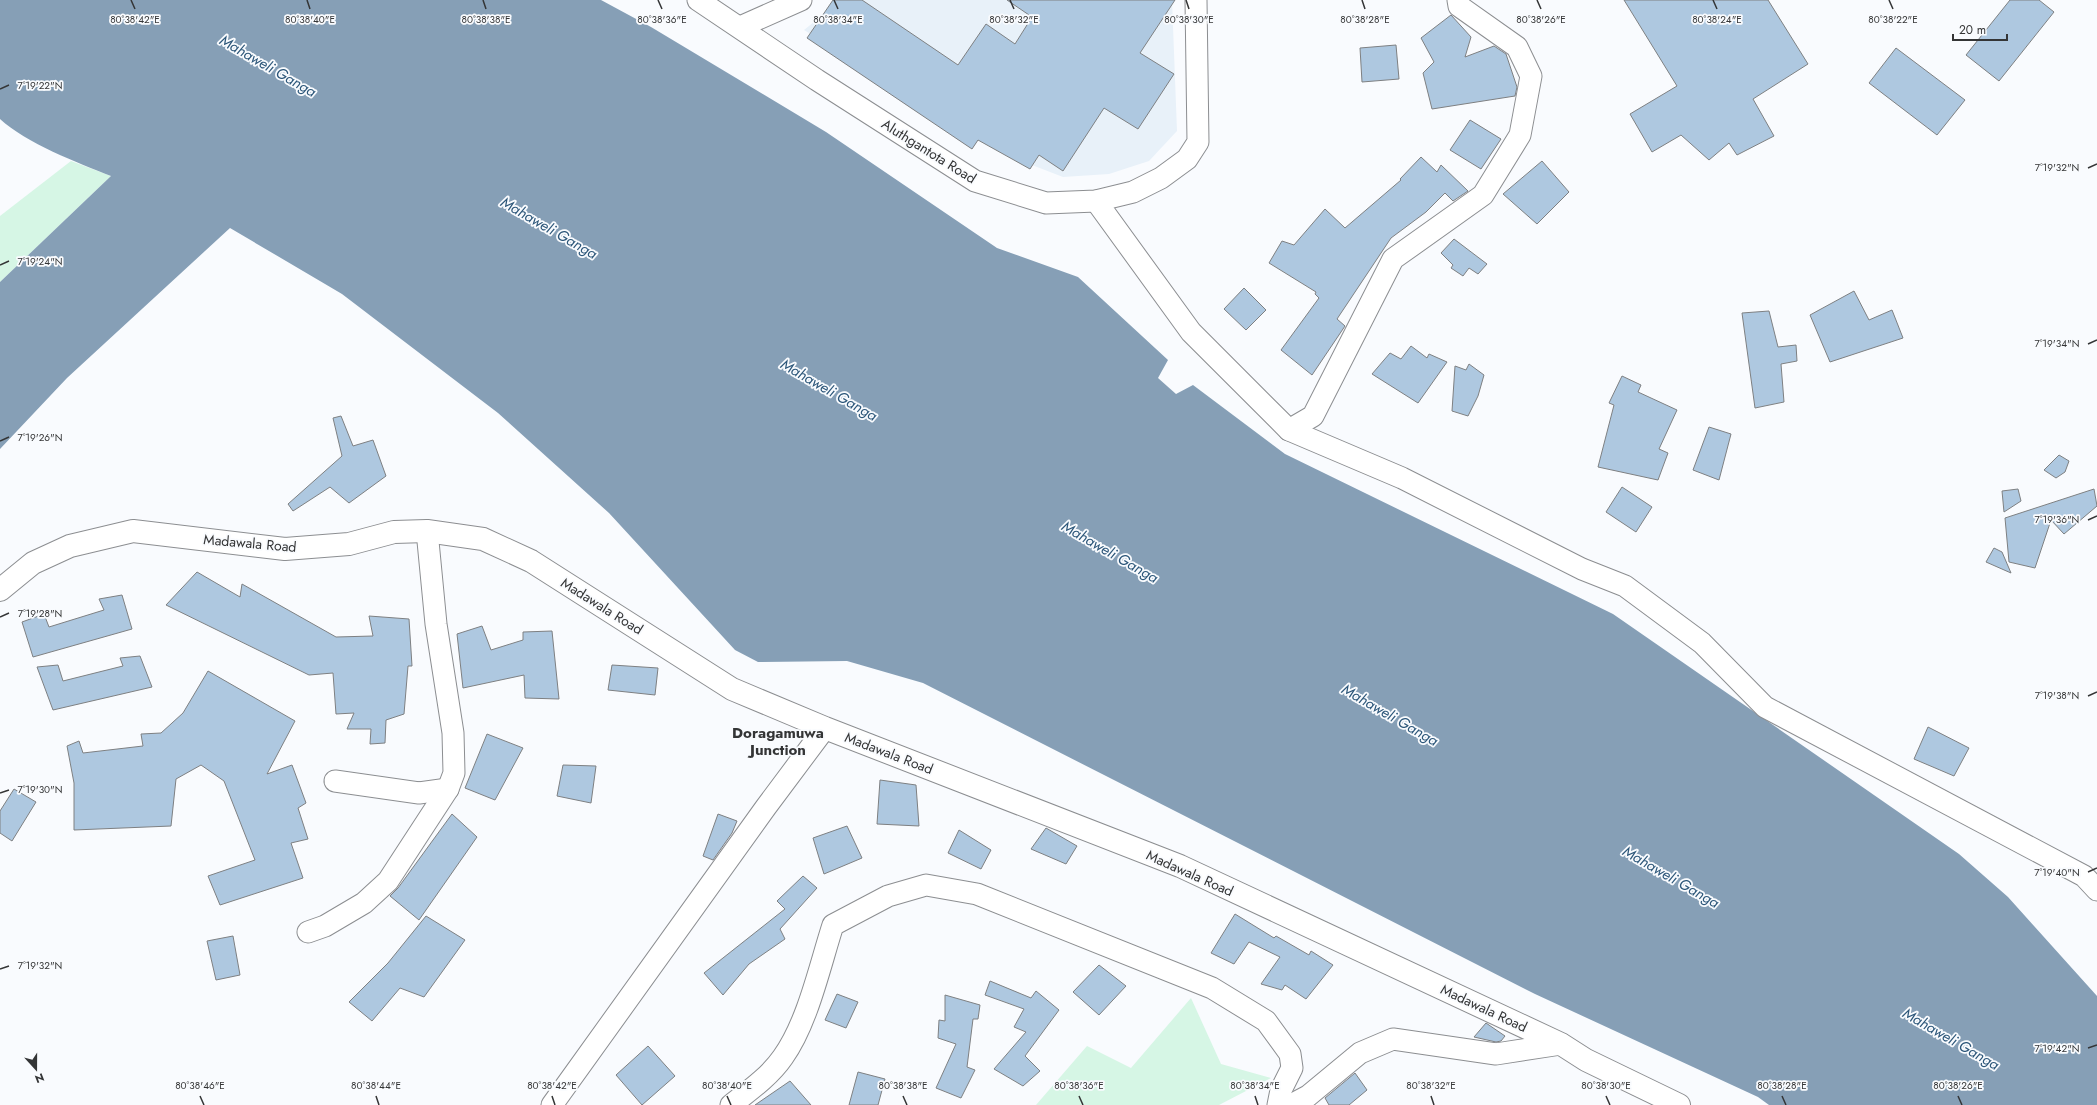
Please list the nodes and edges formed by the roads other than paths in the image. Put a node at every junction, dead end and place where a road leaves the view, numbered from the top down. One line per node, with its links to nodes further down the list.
1 (698, 0): 5 (street, Aluthgantota Road)
2 (801, 0): 5 (street)
3 (1196, 0): 6 (street, Aluthgantota Road)
4 (1458, 0): 7 (street)
5 (740, 27): 6 (street, Aluthgantota Road)
6 (1096, 201): 7 (street)
7 (1288, 430): 13 (street)
8 (427, 531): 9 (main road, Madawala Road); 10 (main road, Madawala Road); 12 (street)
9 (0, 590)
10 (825, 728): 15 (main road, Madawala Road); 16 (street)
11 (335, 781): 12 (street)
12 (448, 789): 14 (street)
13 (2097, 890)
14 (308, 932)
15 (1561, 1044): 19 (street); 20 (main road, Madawala Road)
16 (552, 1105)
17 (732, 1105): 18 (street)
18 (1278, 1105)
19 (1291, 1105)
20 (1680, 1105)

